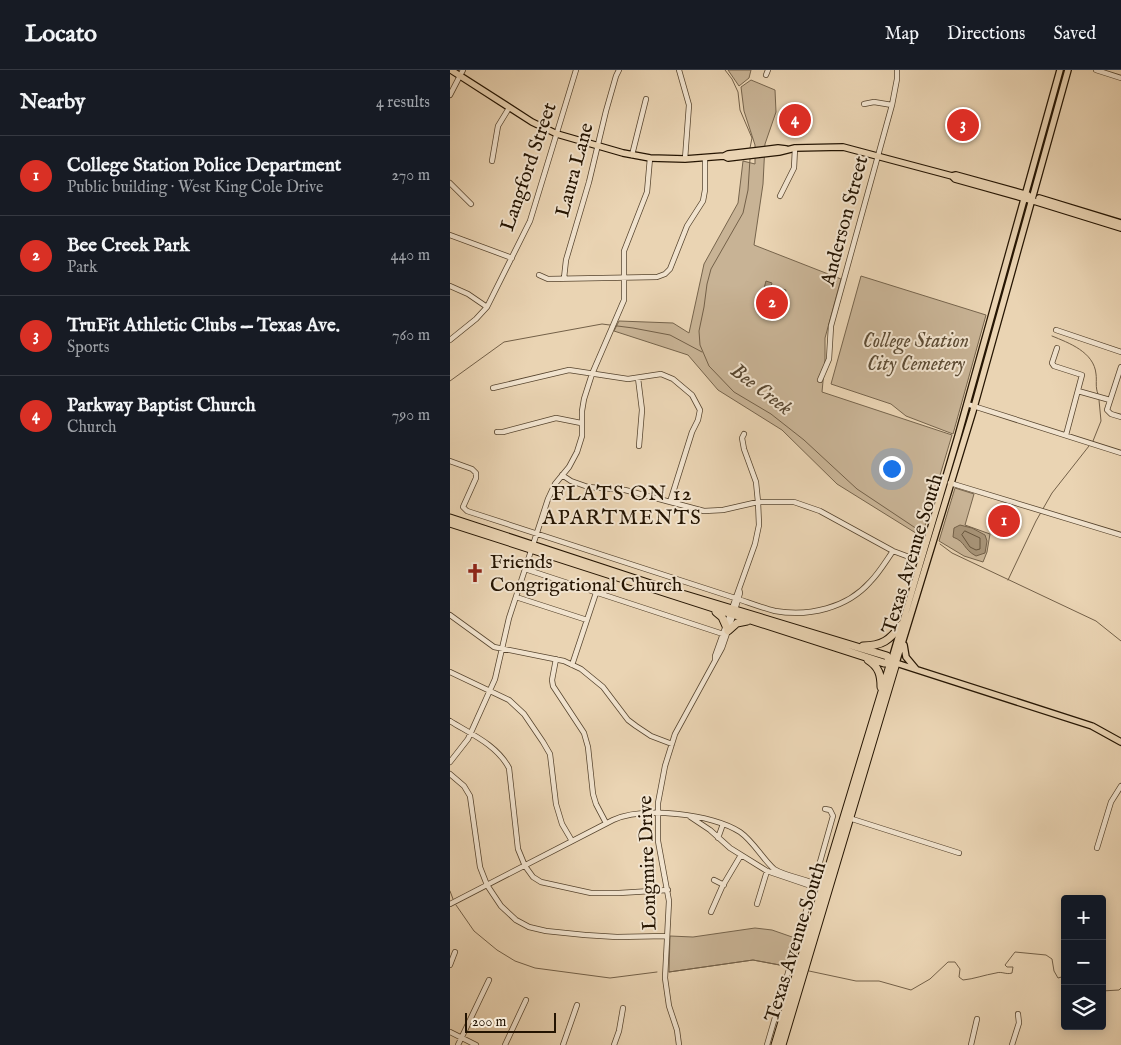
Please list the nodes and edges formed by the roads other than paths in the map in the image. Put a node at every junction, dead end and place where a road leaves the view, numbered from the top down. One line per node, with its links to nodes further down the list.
1 (451, 70): 9 (main road)
2 (576, 70): 16 (street, Langford Street)
3 (619, 70): 17 (street, Laura Lane)
4 (679, 70): 22 (street)
5 (897, 70): 14 (street, Anderson Street)
6 (1060, 70): 27 (main road, Texas Avenue South)
7 (1068, 70): 28 (main road, Texas Avenue South)
8 (1096, 70): 10 (street)
9 (461, 73): 11 (street); 15 (main road)
10 (1121, 78)
11 (450, 95)
12 (646, 99): 19 (street)
13 (864, 104): 14 (street)
14 (892, 105): 20 (street, Anderson Street)
15 (509, 108): 16 (main road); 24 (street)
16 (557, 134): 17 (main road); 34 (street, Langford Street)
17 (598, 146): 19 (main road); 38 (street, Laura Lane)
18 (795, 148): 20 (main road); 23 (main road); 26 (street)
19 (632, 155): 21 (main road)
20 (879, 155): 27 (main road); 49 (street, Anderson Street)
21 (650, 158): 22 (main road); 37 (street)
22 (685, 158): 23 (main road)
23 (705, 158): 37 (street)
24 (492, 161)
25 (450, 183): 29 (street)
26 (780, 196)
27 (1025, 196): 28 (main road); 36 (main road, Texas Avenue South)
28 (1032, 198): 30 (main road); 31 (main road); 39 (main road, Texas Avenue South)
29 (471, 204)
30 (1089, 213): 31 (main road); 32 (main road)
31 (1078, 214): 32 (main road)
32 (1120, 224)
33 (450, 235): 34 (street)
34 (512, 258): 41 (street, Langford Street)
35 (539, 275): 38 (street)
36 (1003, 276): 39 (main road); 53 (main road, Texas Avenue South)
37 (624, 277): 38 (street); 47 (street)
38 (564, 278)
39 (1010, 278): 54 (main road, Texas Avenue South)
40 (450, 286): 41 (street)
41 (487, 307): 43 (street, Langford Street)
42 (1056, 330): 45 (street)
43 (450, 340)
44 (1057, 348): 51 (street)
45 (1121, 352)
46 (1121, 368): 52 (street)
47 (592, 374): 48 (street); 50 (street); 56 (street)
48 (638, 378): 60 (street); 66 (street)
49 (820, 380)
50 (493, 388)
51 (1078, 391): 52 (street); 59 (street)
52 (1110, 400): 55 (street)
53 (967, 404): 54 (street); 64 (main road, Texas Avenue South)
54 (974, 406): 59 (street); 65 (main road, Texas Avenue South)
55 (1121, 417)
56 (581, 423): 57 (street); 63 (street)
57 (497, 432)
58 (744, 434): 67 (street, Longmire Drive)
59 (1066, 435): 61 (street)
60 (638, 446)
61 (1121, 453)
62 (450, 461): 70 (street)
63 (562, 475): 66 (street); 70 (street)
64 (944, 482): 65 (street); 71 (main road, Texas Avenue South)
65 (952, 484): 72 (street); 76 (main road, Texas Avenue South)
66 (670, 502): 67 (street)
67 (758, 502): 74 (street); 81 (street, Longmire Drive)
68 (450, 518): 73 (highway)
69 (450, 523): 73 (highway)
70 (537, 534): 73 (street); 81 (street)
71 (928, 534): 75 (main road, Texas Avenue South); 76 (main road)
72 (1121, 535)
73 (532, 548): 77 (street); 82 (highway); 83 (highway)
74 (893, 551): 75 (street); 81 (street)
75 (920, 561): 78 (main road); 87 (main road, Texas Avenue South)
76 (928, 562): 78 (main road, Texas Avenue South)
77 (525, 569): 79 (street); 80 (street)
78 (921, 585): 89 (main road, Texas Avenue South)
79 (596, 593): 85 (street); 88 (street)
80 (516, 597): 85 (street); 91 (street)
81 (737, 599): 83 (street, Longmire Drive)
82 (707, 607): 83 (highway); 88 (highway)
83 (732, 612): 86 (highway); 88 (street, Longmire Drive); 90 (highway)
84 (450, 615): 91 (street)
85 (587, 620): 95 (street)
86 (753, 621): 88 (highway); 92 (highway)
87 (901, 625): 90 (highway); 94 (main road, Texas Avenue South)
88 (725, 630): 103 (street, Longmire Drive)
89 (903, 641): 94 (main road, Texas Avenue South); 96 (main road)
90 (856, 646): 94 (highway)
91 (502, 649): 93 (street); 98 (street)
92 (862, 656): 94 (highway); 99 (highway)
93 (556, 659): 95 (street); 111 (street)
94 (894, 662): 96 (main road); 99 (highway, Texas Avenue South); 110 (highway, Texas Avenue South)
95 (572, 665): 103 (street)
96 (918, 670): 102 (main road)
97 (450, 672): 98 (street)
98 (489, 691): 101 (street); 114 (street)
99 (881, 694): 126 (highway, Texas Avenue South)
100 (450, 721): 101 (street)
101 (471, 734): 104 (street); 120 (street)
102 (1121, 742)
103 (672, 744): 108 (street, Longmire Drive)
104 (450, 762)
105 (450, 774): 123 (street)
106 (1121, 786): 115 (street)
107 (825, 809): 125 (street, Texas Avenue South)
108 (658, 814): 109 (street); 111 (street); 127 (street, Longmire Drive)
109 (688, 816): 112 (street); 113 (street)
110 (849, 818): 116 (street); 126 (highway, Texas Avenue South)
111 (606, 823): 114 (street)
112 (724, 824): 113 (street); 117 (street)
113 (718, 838): 118 (street)
114 (572, 841): 120 (street)
115 (1097, 848)
116 (959, 853)
117 (759, 854): 119 (street); 125 (street)
118 (741, 855): 119 (street); 124 (street)
119 (753, 862): 121 (street)
120 (525, 866): 123 (street); 127 (street)
121 (767, 871): 125 (street); 129 (street)
122 (714, 880): 124 (street)
123 (487, 885): 128 (street); 131 (street)
124 (724, 885): 130 (street)
125 (814, 885): 126 (street); 139 (street, Texas Avenue South)
126 (826, 888): 140 (highway, Texas Avenue South); 142 (highway, Texas Avenue South)
127 (668, 890): 131 (street, Longmire Drive)
128 (450, 904)
129 (757, 904)
130 (711, 912)
131 (666, 936): 150 (street, Longmire Drive)
132 (455, 952): 133 (street)
133 (450, 965)
134 (489, 980): 144 (street)
135 (526, 1000): 147 (street)
136 (577, 1006): 148 (street)
137 (623, 1008): 149 (street)
138 (1018, 1014): 155 (street)
139 (776, 1015): 140 (street); 151 (street, Texas Avenue South)
140 (784, 1017): 142 (highway); 152 (highway, Texas Avenue South)
141 (977, 1019): 154 (street)
142 (788, 1025): 153 (highway, Texas Avenue South)
143 (450, 1032): 144 (street)
144 (461, 1038): 145 (street); 146 (street)
145 (458, 1045)
146 (476, 1045)
147 (505, 1045)
148 (563, 1045)
149 (614, 1045)
150 (679, 1045)
151 (767, 1045)
152 (775, 1045)
153 (782, 1045)
154 (971, 1045)
155 (1012, 1045)

